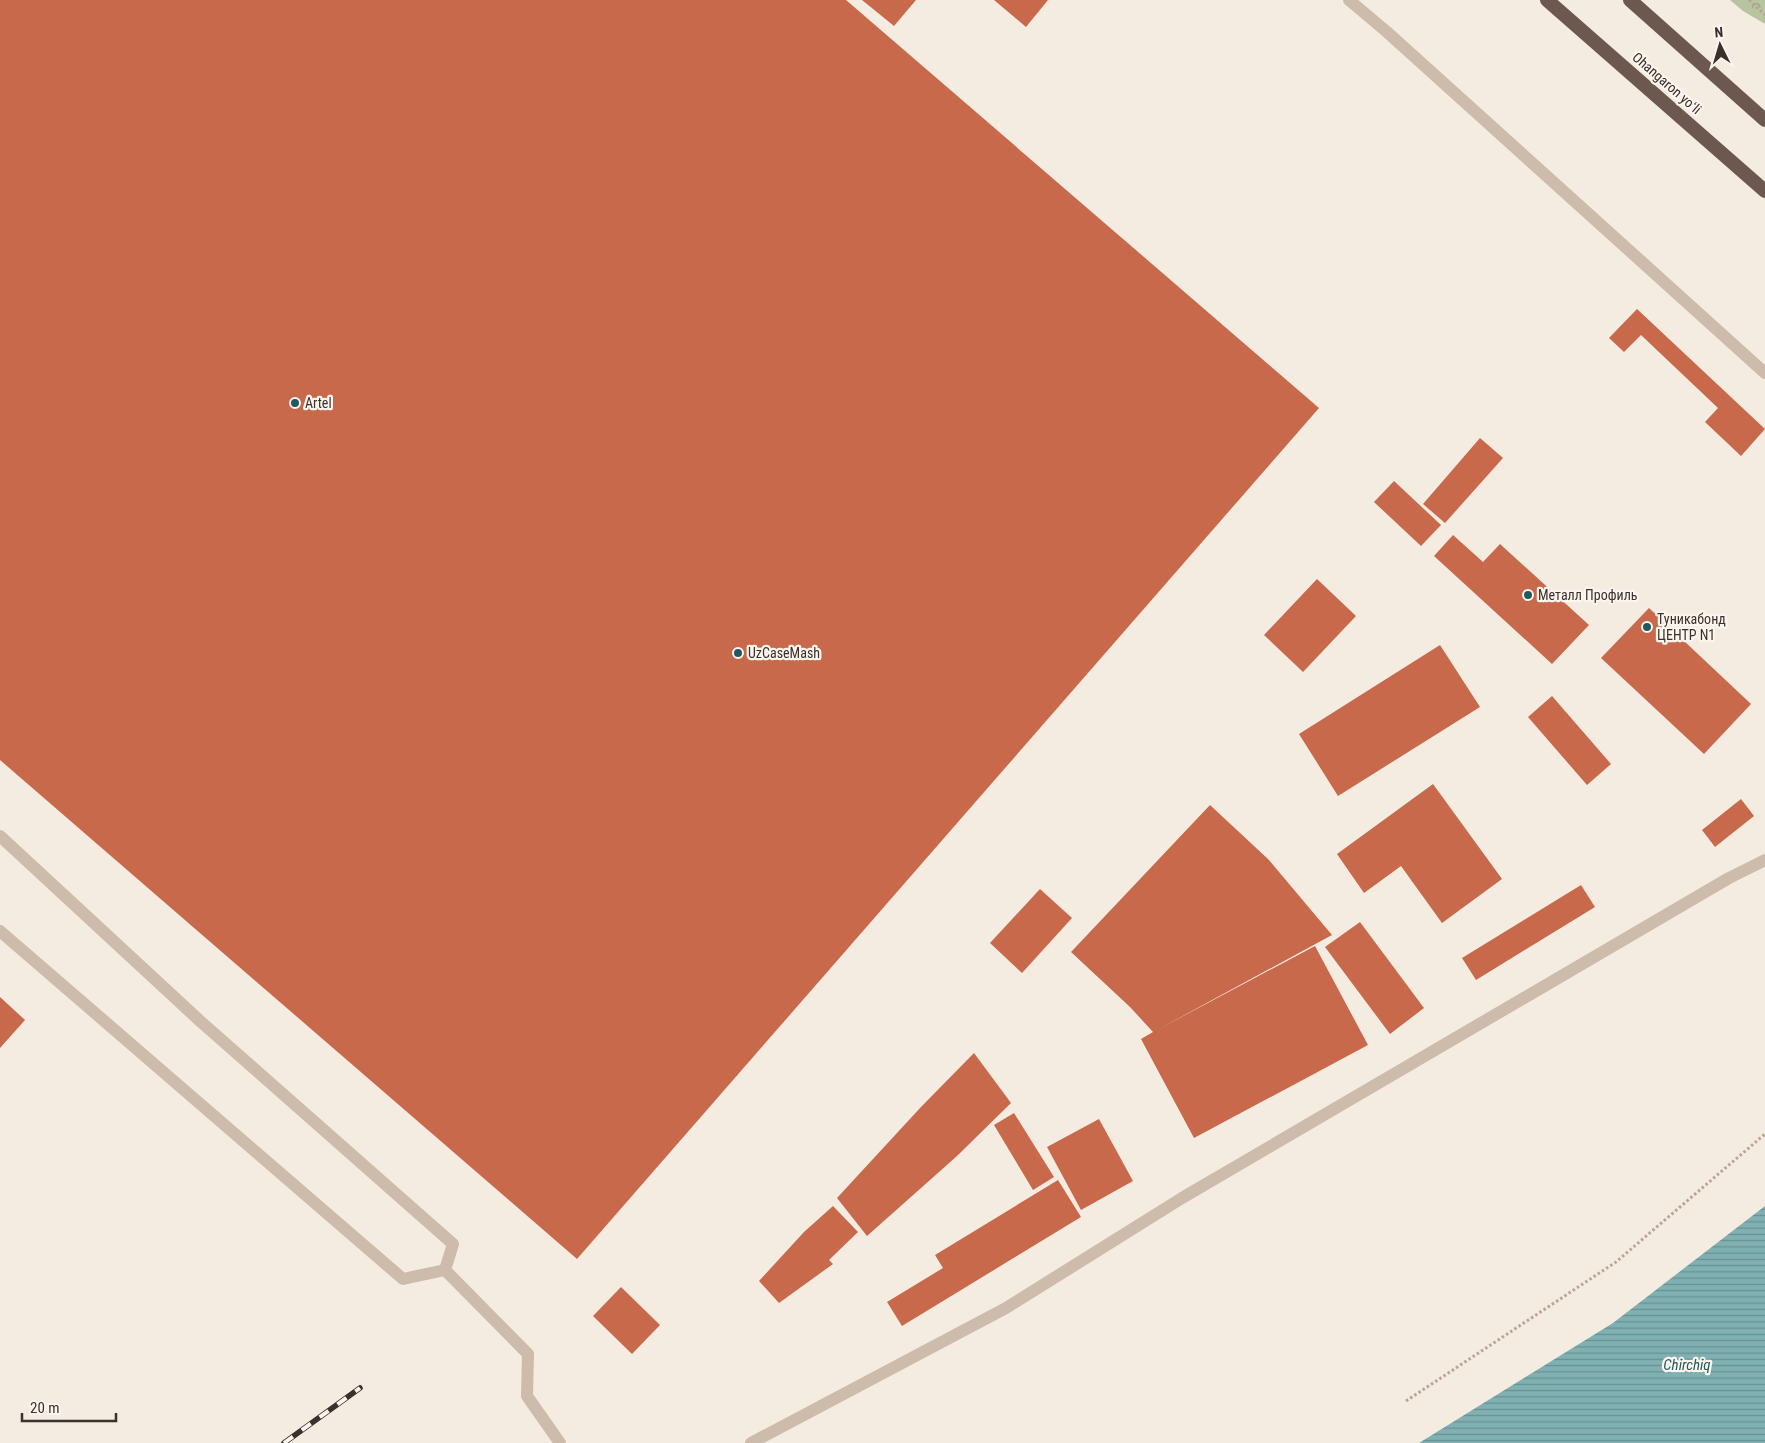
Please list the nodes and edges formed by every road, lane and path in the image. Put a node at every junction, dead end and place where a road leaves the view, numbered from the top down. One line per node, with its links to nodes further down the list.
1 (1349, 0): 8 (street)
2 (1547, 0): 7 (highway, Ohangaron yoʻli)
3 (1630, 0): 6 (highway)
4 (1749, 0): 5 (path)
5 (1765, 15)
6 (1765, 120)
7 (1765, 191)
8 (1765, 373)
9 (0, 836): 13 (street)
10 (1765, 860): 16 (street)
11 (0, 931): 13 (street)
12 (1765, 1134): 14 (path)
13 (446, 1270): 15 (street)
14 (1406, 1401)
15 (560, 1443)
16 (752, 1443)

